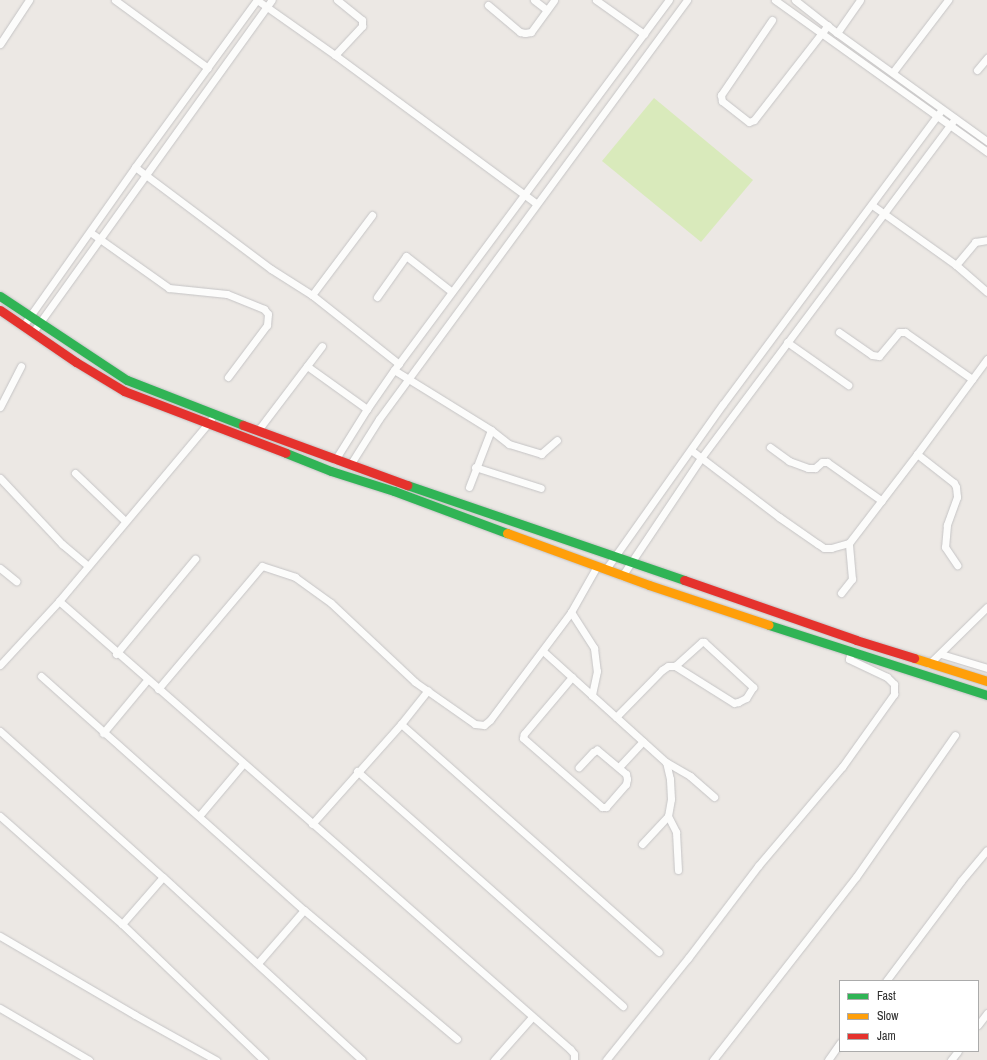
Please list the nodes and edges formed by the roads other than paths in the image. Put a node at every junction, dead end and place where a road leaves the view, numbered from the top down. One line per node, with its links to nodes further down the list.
1 (29, 0): 23 (street)
2 (115, 0): 26 (street)
3 (257, 0): 16 (street); 26 (street)
4 (272, 0): 16 (street)
5 (337, 0): 24 (street)
6 (534, 0): 17 (street)
7 (554, 0): 17 (street)
8 (596, 0): 22 (street)
9 (669, 0): 22 (street)
10 (687, 0): 38 (street)
11 (775, 0): 20 (street)
12 (795, 0): 19 (street)
13 (860, 0): 21 (street)
14 (948, 0): 28 (street)
15 (488, 5): 17 (street)
16 (267, 6): 24 (street); 36 (street)
17 (547, 10)
18 (772, 20): 20 (street)
19 (828, 25): 20 (street); 21 (street)
20 (821, 33): 30 (street)
21 (837, 33): 28 (street)
22 (644, 34): 37 (street)
23 (0, 44)
24 (335, 55): 37 (street)
25 (987, 58): 27 (street)
26 (208, 68): 35 (street)
27 (977, 70)
28 (893, 72): 29 (street)
29 (942, 109): 30 (street); 31 (street)
30 (936, 116): 32 (street); 39 (street)
31 (955, 118): 32 (street); 33 (street)
32 (950, 126): 34 (street); 40 (street)
33 (987, 141)
34 (987, 152)
35 (135, 167): 36 (street); 42 (street)
36 (146, 174): 43 (street); 48 (street)
37 (525, 194): 38 (street); 46 (street)
38 (536, 203): 65 (street)
39 (872, 205): 40 (street); 76 (street)
40 (883, 213): 45 (street); 57 (street)
41 (372, 215): 48 (street)
42 (90, 232): 43 (street); 52 (street)
43 (99, 239): 53 (street); 64 (street)
44 (987, 240): 45 (street)
45 (956, 265): 47 (street)
46 (452, 292): 50 (street); 60 (street)
47 (987, 292)
48 (312, 295): 60 (street)
49 (0, 296): 52 (main road)
50 (377, 297)
51 (0, 310): 54 (main road)
52 (29, 317): 53 (main road); 54 (street)
53 (39, 322): 55 (street); 70 (main road)
54 (23, 326): 55 (main road)
55 (33, 332): 71 (main road)
56 (839, 332): 66 (street)
57 (787, 342): 67 (street); 78 (street)
58 (322, 346): 62 (street)
59 (987, 359): 66 (street)
60 (399, 364): 63 (street)
61 (21, 366): 68 (street)
62 (307, 366): 69 (street); 72 (street)
63 (394, 370): 65 (street); 69 (street)
64 (228, 377)
65 (408, 379): 73 (street); 80 (street)
66 (972, 379): 77 (street)
67 (848, 385)
68 (0, 407)
69 (367, 409): 79 (street)
70 (215, 413): 71 (street); 72 (main road)
71 (209, 423): 87 (street); 95 (main road)
72 (259, 429): 79 (main road)
73 (491, 430): 74 (street); 81 (street)
74 (557, 440)
75 (770, 447): 86 (street)
76 (691, 450): 78 (street); 89 (street)
77 (917, 454): 86 (street); 92 (street)
78 (701, 458): 88 (street); 91 (street)
79 (335, 460): 80 (main road)
80 (350, 465): 89 (main road)
81 (475, 467): 84 (street); 85 (street)
82 (75, 473): 87 (street)
83 (0, 478): 93 (street)
84 (468, 486)
85 (541, 488)
86 (882, 501): 88 (street)
87 (125, 521): 93 (street)
88 (849, 543): 98 (street)
89 (615, 555): 91 (main road); 95 (street)
90 (195, 559): 104 (street)
91 (632, 561): 96 (street); 106 (main road)
92 (957, 564)
93 (88, 566): 99 (street)
94 (0, 568): 97 (street)
95 (602, 568): 96 (main road); 101 (street)
96 (622, 576): 103 (main road)
97 (16, 581)
98 (841, 593)
99 (59, 601): 104 (street); 107 (street)
100 (987, 607): 105 (street)
101 (571, 612): 102 (street); 116 (street)
102 (543, 651): 111 (street); 115 (street)
103 (851, 652): 117 (main road); 158 (street)
104 (116, 654): 112 (street)
105 (941, 654): 106 (street); 109 (street)
106 (930, 664): 113 (main road)
107 (0, 665)
108 (675, 666): 108 (street); 118 (street)
109 (987, 668)
110 (41, 676): 121 (street)
111 (572, 677): 116 (street); 127 (street)
112 (148, 679): 114 (street); 121 (street)
113 (987, 681)
114 (158, 689): 115 (street); 125 (street)
115 (428, 690): 119 (street)
116 (592, 695): 118 (street)
117 (987, 695)
118 (616, 717): 123 (street)
119 (400, 724): 128 (street); 141 (street)
120 (0, 730): 137 (street)
121 (103, 733): 131 (street)
122 (955, 735): 159 (street)
123 (643, 741): 124 (street); 127 (street)
124 (666, 762): 129 (street); 132 (street)
125 (243, 764): 131 (street); 133 (street)
126 (579, 767): 127 (street)
127 (619, 767)
128 (357, 771): 133 (street); 144 (street)
129 (714, 797)
130 (0, 816): 139 (street)
131 (199, 816): 138 (street)
132 (668, 816): 134 (street); 136 (street)
133 (312, 824): 147 (street)
134 (642, 844)
135 (987, 850): 143 (street)
136 (678, 870)
137 (164, 877): 139 (street); 142 (street)
138 (304, 910): 142 (street); 149 (street)
139 (122, 924): 154 (street)
140 (0, 936): 153 (street)
141 (659, 952)
142 (258, 963): 155 (street)
143 (887, 980)
144 (623, 1006)
145 (0, 1008): 152 (street)
146 (987, 1014): 148 (street)
147 (532, 1016): 156 (street); 157 (street)
148 (979, 1024)
149 (457, 1039)
150 (839, 1045): 160 (street)
151 (957, 1052): 161 (street)
152 (89, 1060)
153 (216, 1060)
154 (264, 1060)
155 (362, 1060)
156 (494, 1060)
157 (574, 1060)
158 (606, 1060)
159 (713, 1060)
160 (828, 1060)
161 (951, 1060)

